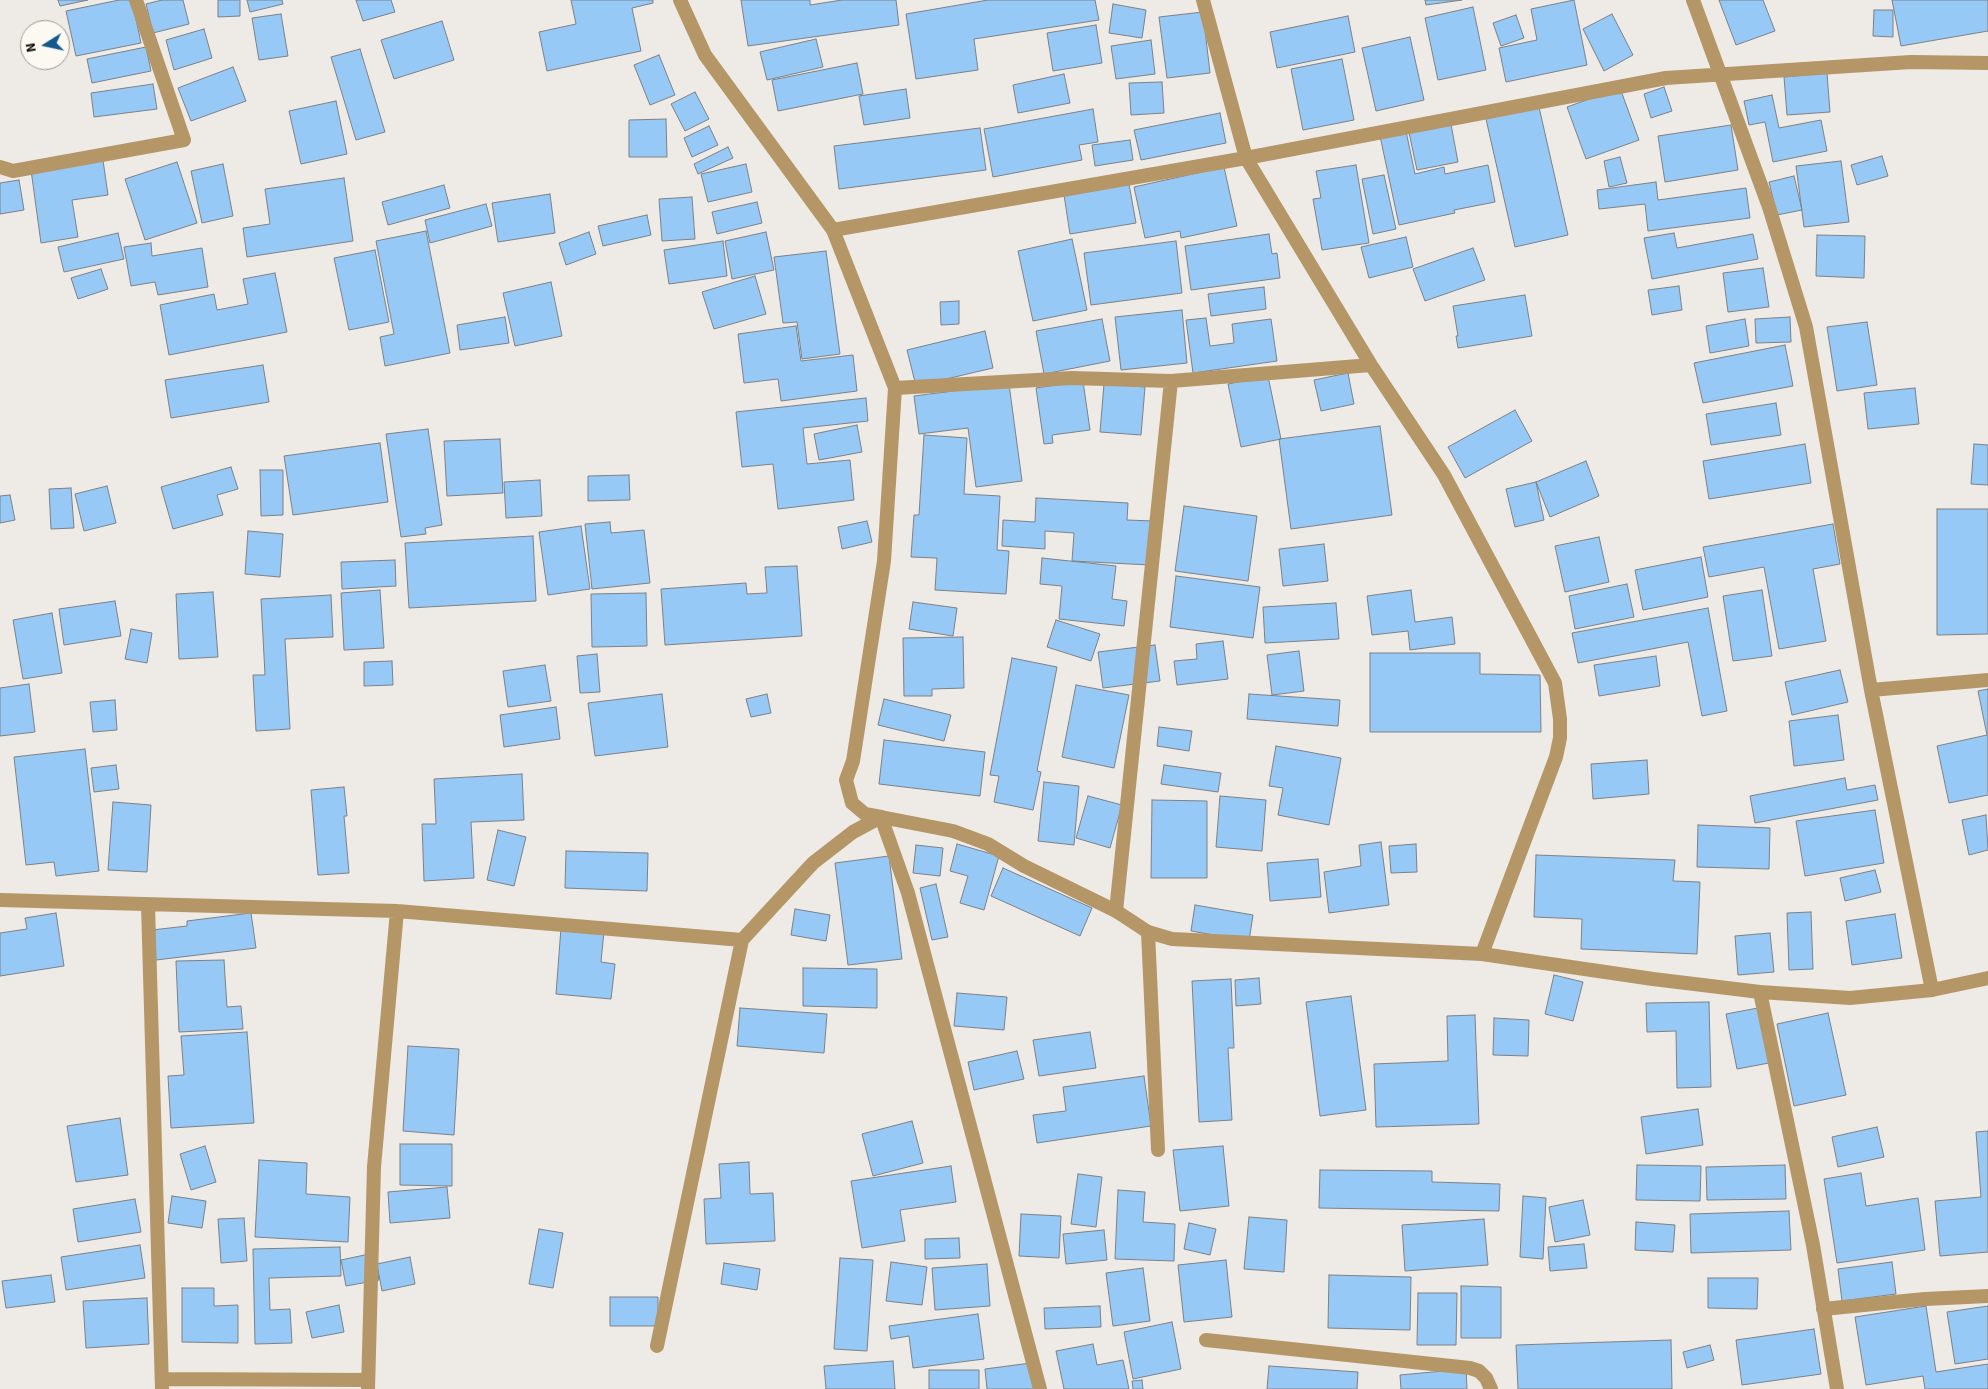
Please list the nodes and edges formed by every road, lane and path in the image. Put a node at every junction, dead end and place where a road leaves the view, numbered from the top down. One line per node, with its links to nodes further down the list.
1 (136, 0): 8 (street)
2 (680, 0): 9 (street)
3 (1203, 0): 7 (street)
4 (1693, 0): 6 (street)
5 (1988, 63): 6 (street)
6 (1719, 75): 7 (street); 14 (street)
7 (1246, 158): 9 (street); 10 (street)
8 (0, 167)
9 (833, 230): 12 (street)
10 (1371, 365): 11 (street); 22 (street)
11 (1171, 381): 12 (street); 19 (street)
12 (895, 388): 15 (street)
13 (1988, 680): 14 (street)
14 (1871, 690): 24 (street)
15 (881, 817): 19 (street); 21 (street); 33 (street)
16 (0, 900): 17 (street)
17 (148, 905): 18 (street); 31 (street)
18 (397, 911): 21 (street); 32 (street)
19 (1116, 911): 20 (street)
20 (1148, 932): 22 (street); 26 (street)
21 (742, 940): 30 (street)
22 (1482, 954): 25 (street)
23 (1988, 978): 24 (street)
24 (1932, 990): 25 (street)
25 (1760, 992): 28 (street)
26 (1158, 1150)
27 (1988, 1296): 28 (street)
28 (1823, 1309): 35 (street)
29 (1206, 1340): 34 (street)
30 (657, 1346)
31 (162, 1384): 32 (street)
32 (368, 1384)
33 (1040, 1389)
34 (1491, 1389)
35 (1837, 1389)

